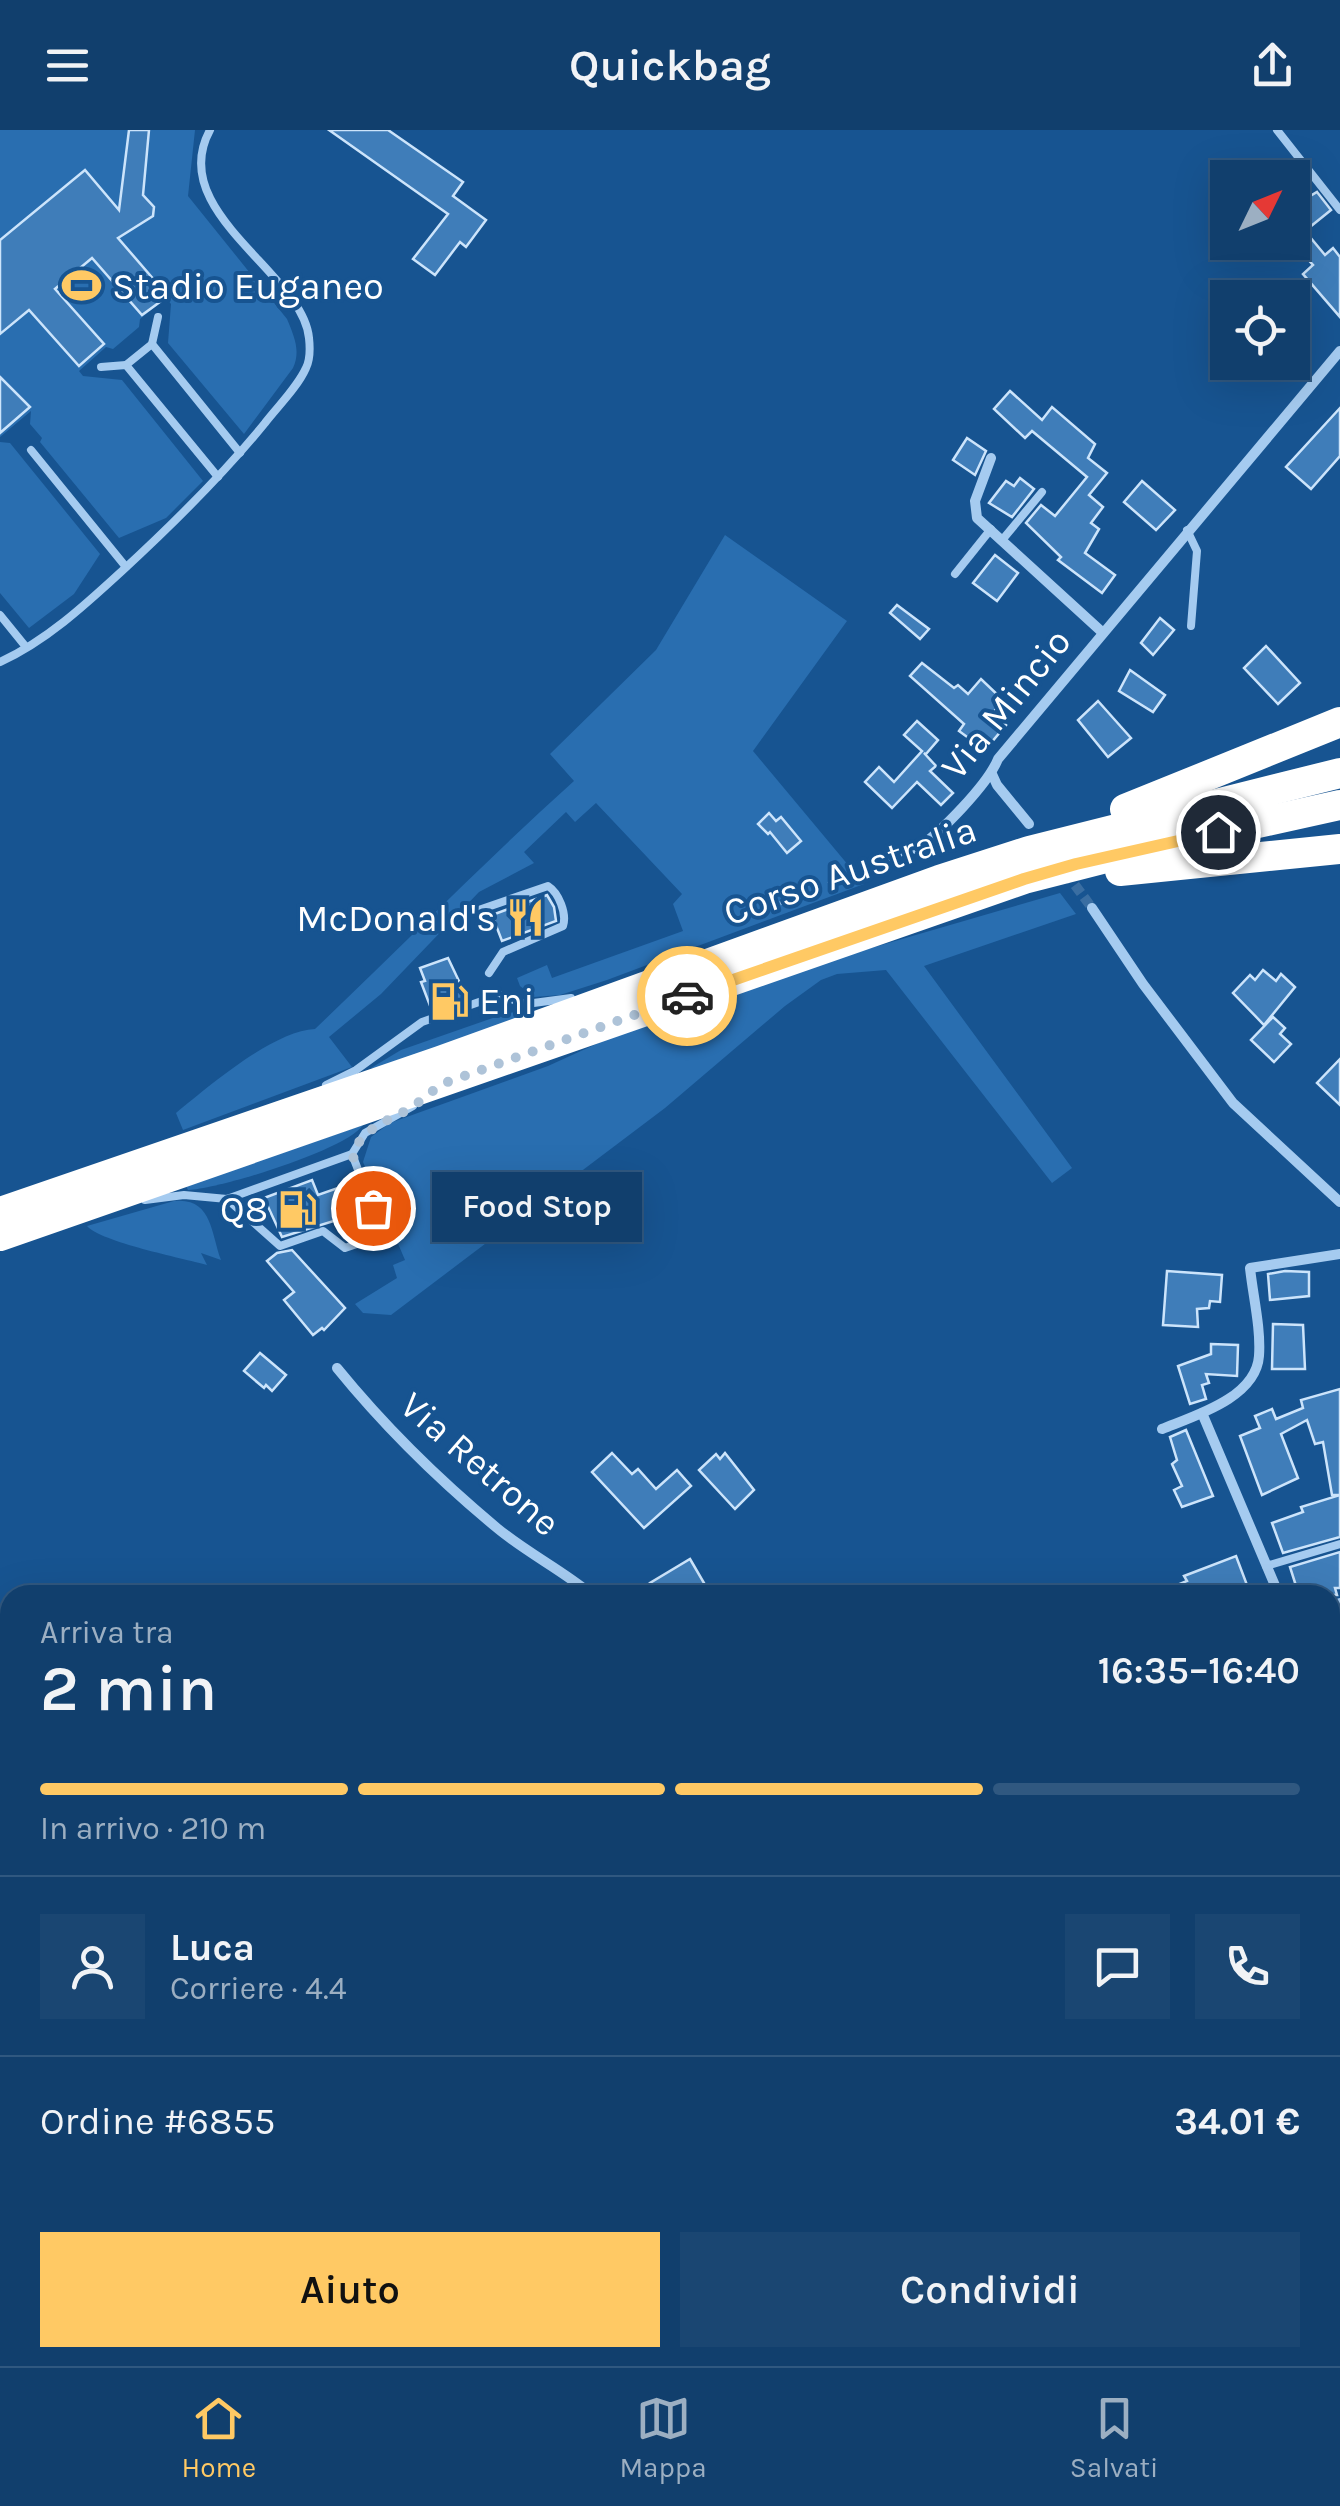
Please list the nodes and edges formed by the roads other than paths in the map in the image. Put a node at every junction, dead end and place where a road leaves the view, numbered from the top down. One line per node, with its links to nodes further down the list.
1 (210, 130): 10 (lane)
2 (1277, 130): 3 (lane)
3 (1340, 210)
4 (158, 317): 5 (lane)
5 (152, 344): 7 (lane); 10 (lane)
6 (1340, 351): 15 (street, Via Mincio)
7 (126, 365): 8 (lane); 12 (lane)
8 (101, 366)
9 (32, 450): 17 (lane)
10 (240, 453): 12 (lane)
11 (991, 458): 14 (street)
12 (218, 477): 17 (lane)
13 (1042, 492): 16 (lane)
14 (990, 529): 16 (street, Via Mincio); 18 (lane)
15 (1188, 530): 20 (lane); 21 (street, Via Mincio)
16 (1002, 539): 21 (street, Via Mincio)
17 (126, 566): 22 (lane)
18 (954, 574)
19 (0, 615): 22 (lane)
20 (1191, 626)
21 (1102, 632): 26 (street, Via Mincio)
22 (26, 647): 23 (lane)
23 (0, 662)
24 (1340, 722): 28 (highway)
25 (1340, 773): 28 (highway, Corso Australia)
26 (992, 774): 28 (street); 30 (street, Via Mincio)
27 (1340, 805): 31 (highway, Corso Australia)
28 (1029, 837): 35 (highway, Corso Australia)
29 (1340, 848): 31 (highway)
30 (916, 849)
31 (941, 907): 36 (highway, Corso Australia)
32 (1092, 908): 40 (street)
33 (470, 913): 34 (lane)
34 (490, 973)
35 (640, 987): 37 (highway, Corso Australia); 37 (lane)
36 (442, 1084): 38 (lane); 41 (highway, Corso Australia)
37 (279, 1116): 42 (highway, Corso Australia)
38 (352, 1154): 39 (lane); 39 (lane)
39 (227, 1200): 41 (lane)
40 (1340, 1202)
41 (95, 1203): 43 (highway, Corso Australia)
42 (0, 1212)
43 (0, 1236)
44 (1340, 1254): 46 (street)
45 (337, 1368): 50 (street, Via Retrone)
46 (1202, 1414): 47 (street); 49 (street)
47 (1162, 1429)
48 (1340, 1544): 49 (lane)
49 (1266, 1566): 51 (street)
50 (580, 1585)
51 (1274, 1585)

